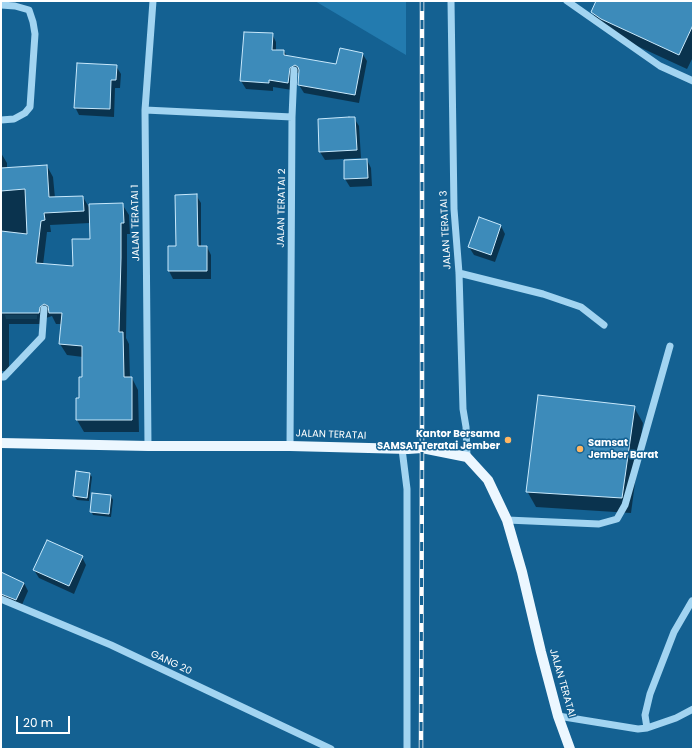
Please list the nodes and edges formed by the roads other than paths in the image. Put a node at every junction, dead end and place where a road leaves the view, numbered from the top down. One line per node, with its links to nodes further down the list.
1 (153, 1): 7 (street, JALAN TERATAI 1)
2 (451, 1): 10 (street, JALAN TERATAI 3)
3 (567, 1): 6 (street)
4 (1, 5): 9 (street)
5 (294, 70): 8 (street, JALAN TERATAI 2)
6 (693, 81)
7 (145, 110): 8 (street); 16 (street, JALAN TERATAI 1)
8 (292, 117): 17 (street, JALAN TERATAI 2)
9 (1, 120)
10 (459, 273): 12 (street); 19 (street, JALAN TERATAI 3)
11 (44, 309): 14 (street)
12 (604, 325)
13 (670, 346): 20 (street)
14 (1, 377)
15 (1, 443): 16 (main road, JALAN TERATAI)
16 (148, 446): 17 (main road, JALAN TERATAI)
17 (290, 446): 18 (main road, JALAN TERATAI)
18 (402, 449): 19 (main road, JALAN TERATAI); 27 (street)
19 (467, 457): 20 (main road, JALAN TERATAI)
20 (507, 520): 24 (main road, JALAN TERATAI)
21 (1, 599): 26 (street, GANG 20)
22 (692, 601): 25 (street)
23 (693, 709): 25 (street)
24 (558, 716): 25 (street); 28 (main road, JALAN TERATAI)
25 (647, 728)
26 (331, 749)
27 (407, 749)
28 (570, 749)

